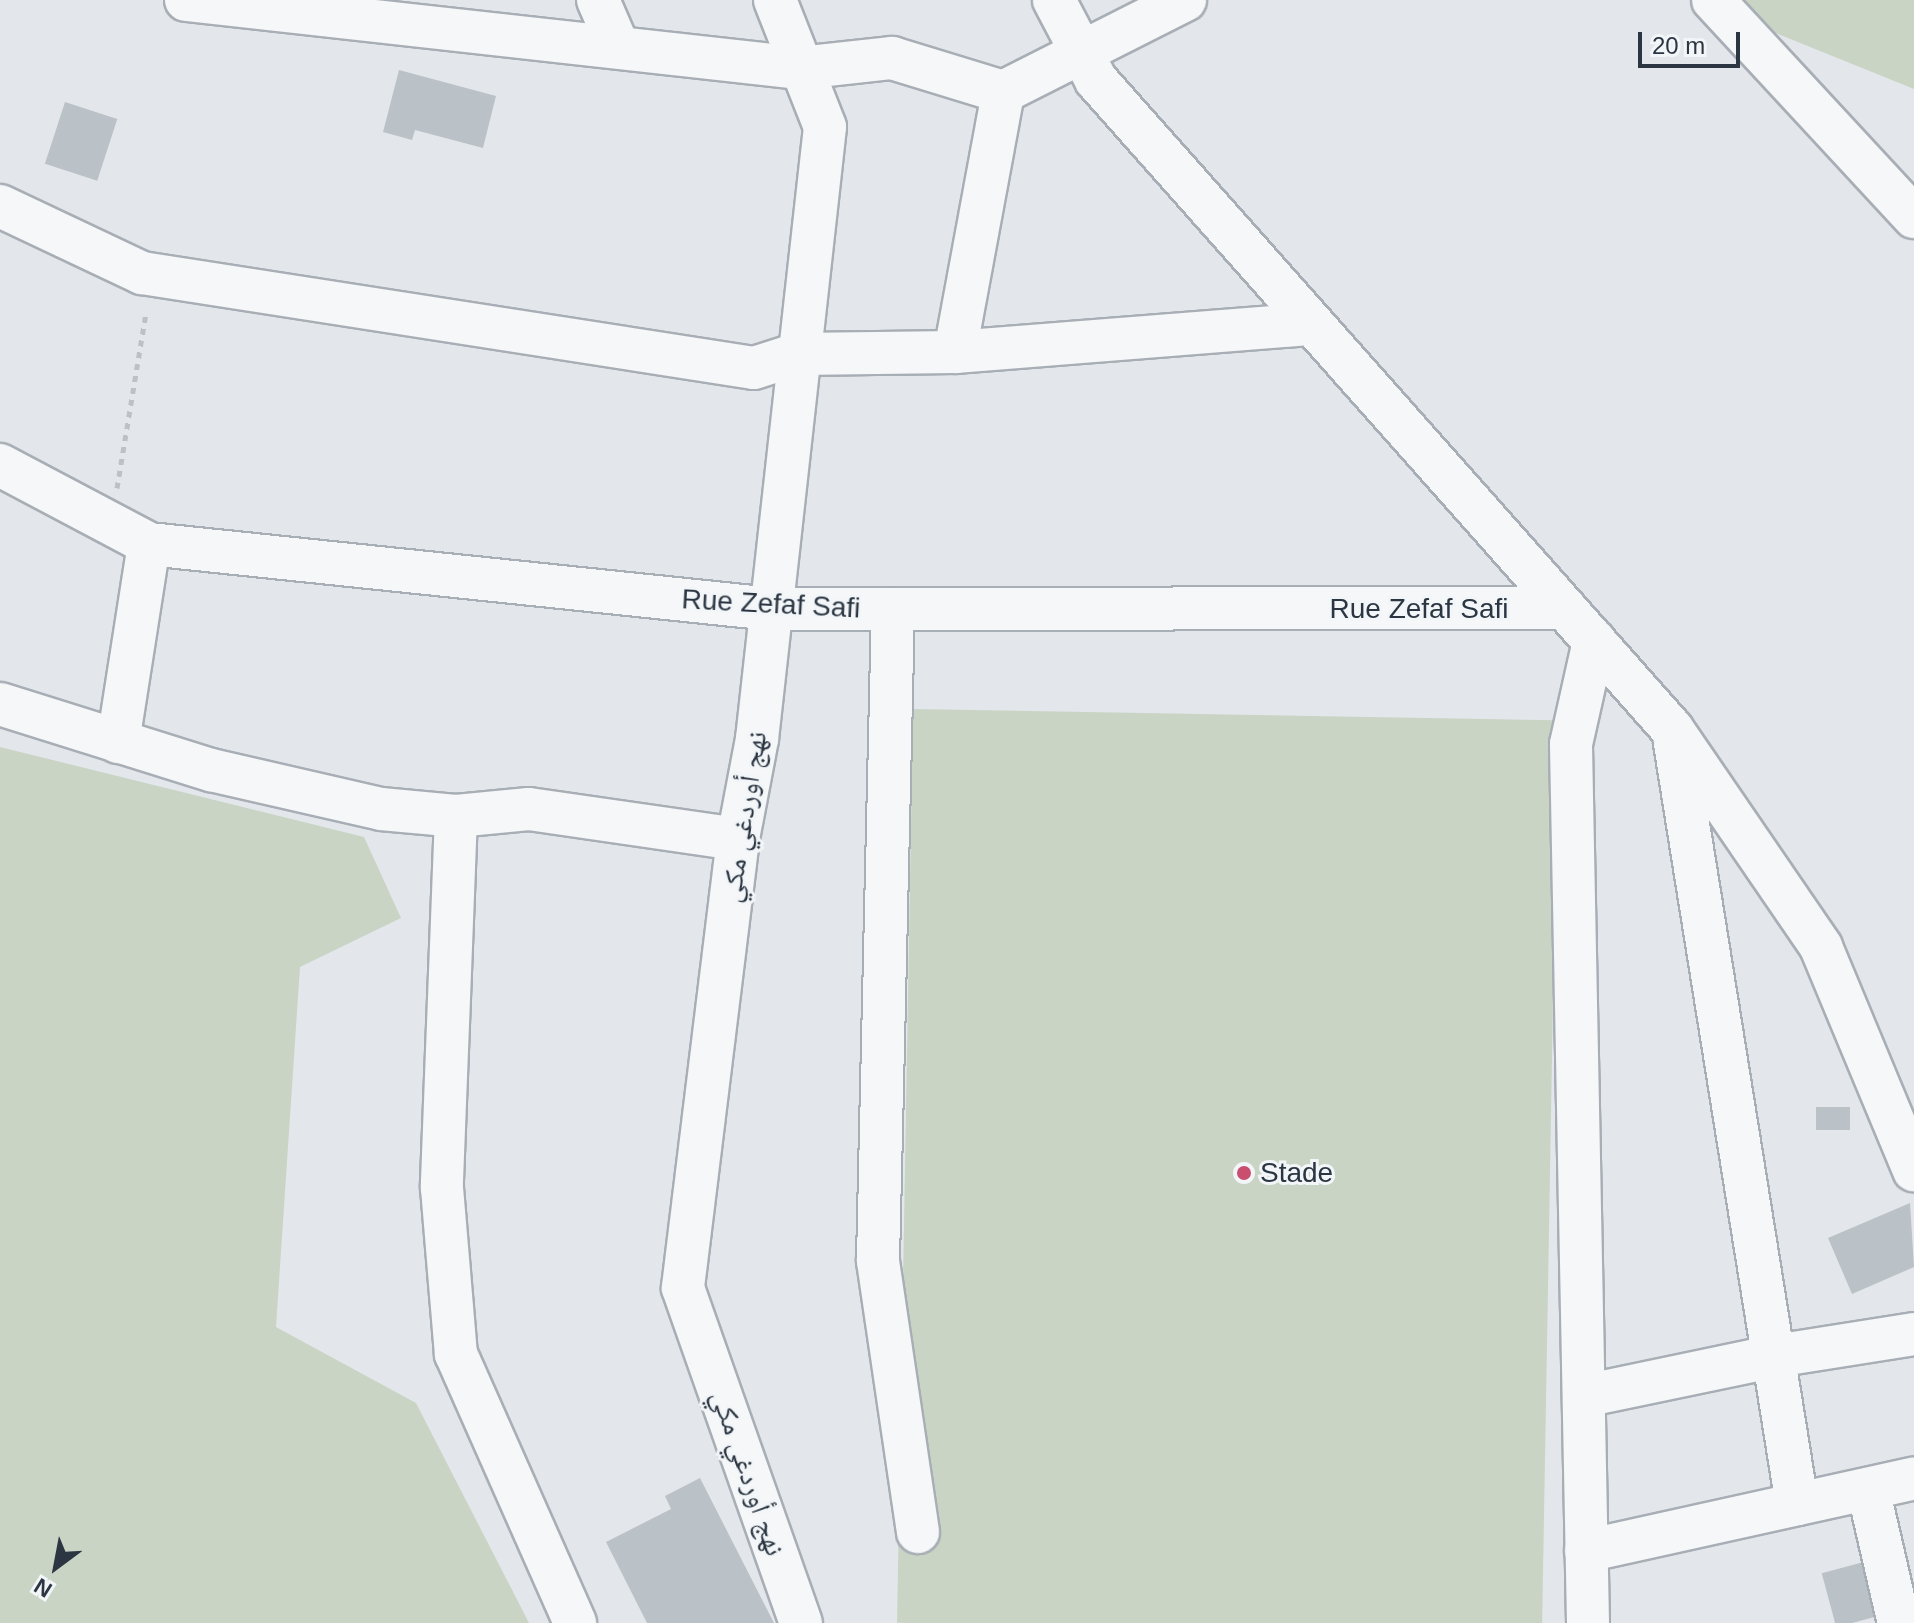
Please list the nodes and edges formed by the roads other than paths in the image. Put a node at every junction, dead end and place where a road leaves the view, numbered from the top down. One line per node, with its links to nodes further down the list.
1 (186, 0): 7 (street)
2 (598, 0): 7 (street)
3 (775, 0): 9 (street, نهج أوردغي مكي)
4 (1054, 0): 8 (street)
5 (1185, 0): 8 (street)
6 (1713, 0): 12 (street)
7 (617, 44): 9 (street)
8 (1081, 52): 10 (street); 13 (street)
9 (800, 68): 10 (street); 15 (street, نهج أوردغي مكي)
10 (1003, 92): 14 (street)
11 (0, 206): 15 (street)
12 (1914, 217)
13 (1312, 324): 14 (street); 18 (street)
14 (955, 352): 15 (street)
15 (798, 354): 19 (street, نهج أوردغي مكي)
16 (0, 465): 17 (street, Rue Zefaf Safi)
17 (149, 544): 19 (street, Rue Zefaf Safi); 24 (street)
18 (1565, 608): 20 (street, Rue Zefaf Safi); 21 (street)
19 (772, 609): 20 (street, Rue Zefaf Safi); 26 (street, نهج أوردغي مكي)
20 (893, 609): 34 (street)
21 (1594, 641): 23 (street); 30 (street)
22 (0, 704): 24 (street)
23 (1672, 729): 27 (street); 29 (street)
24 (118, 742): 25 (street)
25 (456, 816): 26 (street); 36 (street)
26 (738, 839): 37 (street, نهج أوردغي مكي)
27 (1914, 1170)
28 (1914, 1334): 29 (street)
29 (1774, 1357): 30 (street); 33 (street)
30 (1584, 1396): 35 (street)
31 (1914, 1478): 32 (street)
32 (1868, 1489): 33 (street); 39 (street)
33 (1797, 1504): 35 (street)
34 (918, 1532)
35 (1586, 1551): 38 (street)
36 (575, 1623)
37 (801, 1623)
38 (1588, 1623)
39 (1899, 1623)

